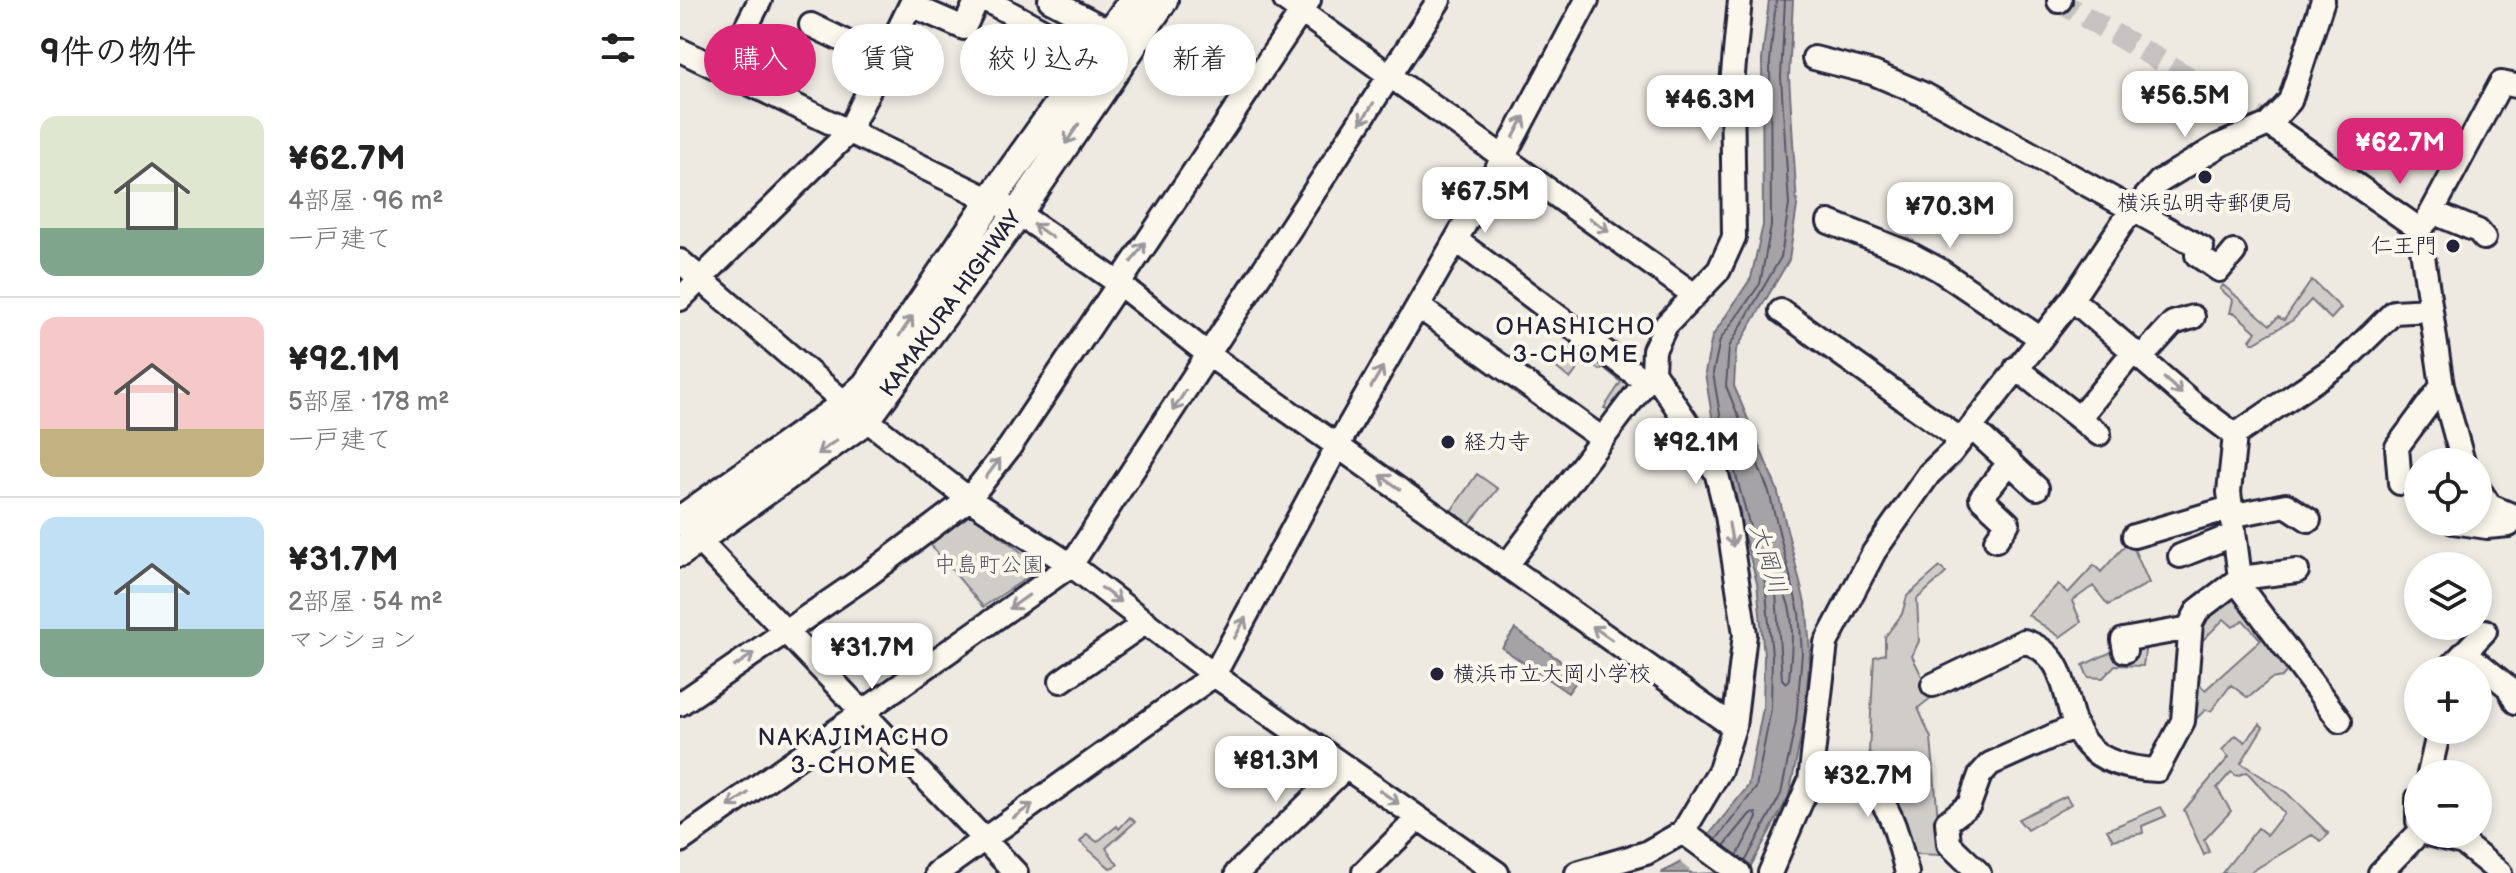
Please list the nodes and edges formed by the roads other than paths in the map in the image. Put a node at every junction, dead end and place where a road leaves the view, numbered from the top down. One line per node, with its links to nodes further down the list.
1 (760, 0): 13 (street)
2 (977, 0): 11 (street)
3 (986, 0): 15 (street)
4 (1050, 0): 16 (street)
5 (1134, 0): 17 (main road, KAMAKURA HIGHWAY)
6 (1163, 0): 31 (main road, KAMAKURA HIGHWAY, one-way to 31)
7 (1439, 0): 21 (street)
8 (1587, 0): 28 (street, one-way to 8)
9 (1740, 0): 40 (street)
10 (2323, 0): 26 (street)
11 (912, 2): 14 (street)
12 (1299, 4): 21 (street); 39 (street, one-way to 12)
13 (748, 24)
14 (901, 24)
15 (1031, 24)
16 (1096, 24)
17 (1117, 24)
18 (680, 50): 20 (street)
19 (1814, 58): 30 (street)
20 (704, 62)
21 (1390, 76): 28 (street); 48 (street, one-way to 48)
22 (2516, 86): 32 (street)
23 (772, 96): 27 (street)
24 (866, 96): 27 (street)
25 (1065, 96): 29 (main road, KAMAKURA HIGHWAY)
26 (2269, 124): 30 (street); 32 (street)
27 (848, 133): 29 (street); 38 (street)
28 (1504, 156): 35 (street); 40 (street, one-way to 40)
29 (991, 200): 31 (street); 53 (main road, KAMAKURA HIGHWAY, one-way to 29)
30 (2135, 208): 36 (street); 42 (street)
31 (1018, 213): 39 (street, one-way to 31); 53 (main road, KAMAKURA HIGHWAY)
32 (2425, 220): 34 (street); 44 (street)
33 (1829, 222): 47 (street)
34 (2484, 238)
35 (1456, 240): 43 (street); 51 (street)
36 (2234, 252)
37 (680, 261): 38 (street)
38 (700, 279): 41 (street); 53 (street)
39 (1117, 282): 48 (street); 64 (street, one-way to 39)
40 (1693, 294): 51 (street)
41 (680, 299)
42 (2072, 299): 47 (street); 49 (street)
43 (1418, 306): 58 (street); 59 (street, one-way to 43)
44 (2429, 310): 52 (street); 57 (street)
45 (1781, 311): 55 (street)
46 (2193, 317): 49 (street)
47 (2040, 338): 50 (street)
48 (1209, 355): 59 (street); 74 (street, one-way to 74)
49 (2138, 355): 54 (street); 57 (street, one-way to 57)
50 (2016, 368): 54 (street); 55 (street)
51 (1648, 376): 58 (street); 93 (street, one-way to 93)
52 (2442, 386): 60 (street); 62 (street)
53 (856, 411): 64 (street); 70 (main road, KAMAKURA HIGHWAY)
54 (2079, 418): 56 (street)
55 (1966, 434): 61 (street); 95 (street)
56 (2099, 434)
57 (2235, 435): 67 (street)
58 (1601, 438): 75 (street)
59 (1338, 445): 75 (street, one-way to 59); 85 (street, one-way to 59)
60 (2459, 448)
61 (2010, 462): 63 (street); 72 (street)
62 (2400, 483)
63 (2037, 488)
64 (969, 499): 74 (street); 80 (street)
65 (2492, 507): 66 (street)
66 (2515, 517): 69 (street)
67 (2231, 519): 68 (street); 71 (street); 73 (street); 77 (street)
68 (2309, 520)
69 (2492, 527)
70 (684, 531): 80 (street)
71 (2134, 536)
72 (1996, 540)
73 (2180, 556)
74 (1071, 565): 78 (street, one-way to 78); 90 (street, one-way to 90)
75 (1507, 565): 93 (street, one-way to 75)
76 (2297, 571): 77 (street)
77 (2238, 580): 79 (street); 91 (street)
78 (1146, 622): 85 (street); 86 (street)
79 (2190, 628): 82 (street); 92 (street)
80 (785, 632): 89 (street, one-way to 80); 90 (street)
81 (2476, 640): 83 (street)
82 (2125, 651)
83 (2465, 652): 84 (street); 88 (street)
84 (2461, 656)
85 (1214, 675): 94 (street); 98 (street, one-way to 85)
86 (1061, 681)
87 (1933, 685): 92 (street)
88 (2516, 702)
89 (680, 704)
90 (861, 713): 98 (street); 99 (street, one-way to 99)
91 (2340, 721)
92 (2075, 726): 102 (street)
93 (1734, 727): 97 (street)
94 (1346, 767): 96 (street, one-way to 96); 106 (street)
95 (1810, 781): 110 (street); 111 (street)
96 (1418, 818): 103 (street); 107 (street)
97 (1683, 832): 108 (street); 109 (street)
98 (982, 840): 104 (street); 105 (street)
99 (680, 841)
100 (2404, 848): 112 (street)
101 (2469, 848): 113 (street)
102 (1976, 870)
103 (1364, 872)
104 (937, 873)
105 (1016, 873)
106 (1237, 873)
107 (1497, 873)
108 (1577, 873)
109 (1739, 873)
110 (1770, 873)
111 (1907, 873)
112 (2380, 873)
113 (2500, 873)

